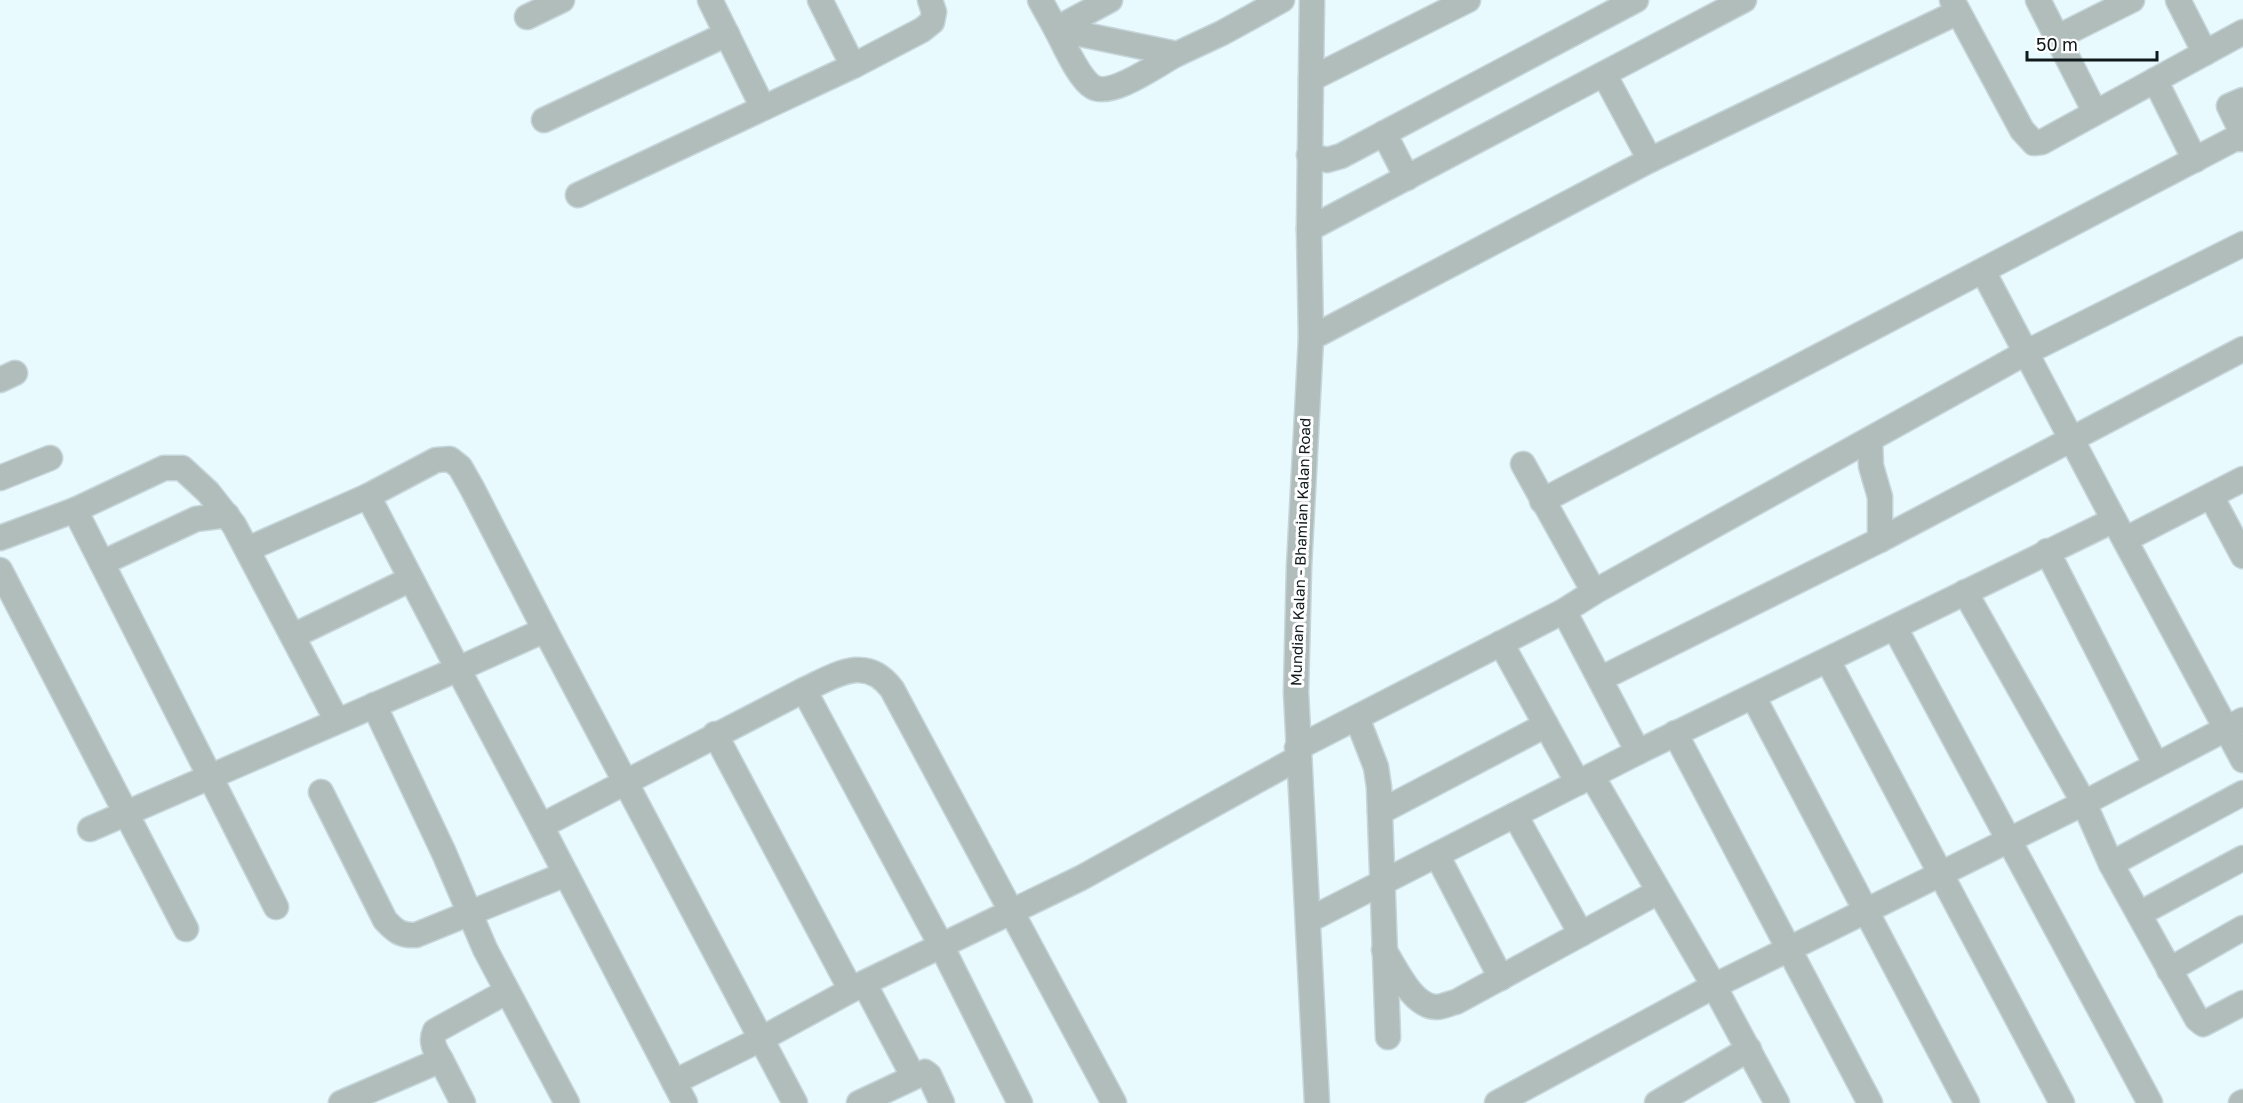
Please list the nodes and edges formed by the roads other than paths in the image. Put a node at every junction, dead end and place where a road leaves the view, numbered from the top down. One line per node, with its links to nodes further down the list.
1 (562, 0): 17 (street)
2 (710, 0): 20 (street)
3 (820, 0): 24 (street)
4 (930, 0): 24 (street)
5 (1040, 0): 18 (street)
6 (1110, 0): 18 (street)
7 (1282, 0): 23 (street)
8 (1312, 0): 26 (street, Mundian Kalan - Bhamian Kalan Road)
9 (1468, 0): 26 (street)
10 (1636, 0): 32 (street)
11 (1744, 0): 16 (street)
12 (2038, 0): 21 (street)
13 (2132, 0): 21 (street)
14 (2178, 0): 22 (street)
15 (1955, 6): 30 (street); 35 (street)
16 (1702, 10): 25 (street)
17 (527, 16)
18 (1056, 29): 23 (street); 23 (street)
19 (2243, 32): 22 (street)
20 (727, 34): 29 (street); 31 (street)
21 (2058, 37): 30 (street)
22 (2205, 53): 27 (street)
23 (1177, 54)
24 (853, 66): 29 (street)
25 (1604, 74): 35 (street); 37 (street)
26 (1311, 79): 34 (street, Mundian Kalan - Bhamian Kalan Road)
27 (2155, 80): 30 (street); 36 (street)
28 (2243, 100): 33 (street)
29 (763, 108): 38 (street)
30 (2095, 112)
31 (544, 120)
32 (1384, 133): 34 (street); 37 (street)
33 (2243, 137): 36 (street)
34 (1309, 155): 39 (street, Mundian Kalan - Bhamian Kalan Road)
35 (1650, 160): 42 (street)
36 (2195, 160): 41 (street)
37 (1407, 178): 39 (street)
38 (578, 195)
39 (1309, 229): 42 (street, Mundian Kalan - Bhamian Kalan Road)
40 (2243, 244): 44 (street)
41 (1983, 271): 44 (street); 53 (street)
42 (1311, 338): 85 (street, Mundian Kalan - Bhamian Kalan Road)
43 (2243, 349): 46 (street)
44 (2028, 352): 45 (street); 46 (street)
45 (1870, 440): 58 (street); 65 (street)
46 (2074, 441): 56 (street); 58 (street)
47 (50, 458): 49 (street)
48 (1523, 464): 53 (street)
49 (0, 478)
50 (2243, 479): 52 (street)
51 (368, 495): 59 (street); 64 (street); 69 (street)
52 (2211, 496): 56 (street); 61 (street)
53 (1542, 501): 65 (street)
54 (75, 510): 55 (street); 57 (street); 62 (street)
55 (219, 515): 59 (street); 62 (street)
56 (2120, 529): 60 (street); 80 (street)
57 (0, 538)
58 (1880, 540): 74 (street)
59 (248, 549): 70 (street)
60 (2046, 551): 66 (street); 87 (street)
61 (2243, 556)
62 (102, 563): 88 (street)
63 (0, 570): 95 (street)
64 (411, 579): 70 (street); 73 (street)
65 (1594, 592): 67 (street)
66 (1965, 592): 68 (street); 93 (street)
67 (1564, 611): 71 (street); 74 (street)
68 (1895, 628): 72 (street); 99 (street)
69 (545, 630): 73 (street); 90 (street)
70 (293, 636): 79 (street)
71 (1501, 643): 78 (street); 81 (street)
72 (1828, 661): 76 (street); 104 (street)
73 (458, 669): 77 (street); 97 (street)
74 (1600, 679): 84 (street)
75 (804, 690): 83 (street); 110 (street); 116 (street)
76 (1754, 698): 82 (street); 108 (street)
77 (374, 705): 79 (street); 109 (street)
78 (1356, 718): 85 (street); 94 (street)
79 (338, 721): 88 (street)
80 (2234, 724): 86 (street); 87 (street)
81 (1546, 725): 89 (street); 94 (street)
82 (1675, 733): 84 (street); 117 (street)
83 (715, 735): 90 (street); 121 (street)
84 (1638, 752): 89 (street)
85 (1297, 753): 110 (street); 112 (street, Mundian Kalan - Bhamian Kalan Road)
86 (2243, 759)
87 (2156, 765): 93 (street)
88 (210, 775): 95 (street); 107 (street)
89 (1585, 780): 96 (street); 106 (street)
90 (627, 782): 97 (street); 126 (street)
91 (321, 792): 109 (street)
92 (2243, 793): 102 (street)
93 (2084, 803): 99 (street); 102 (street)
94 (1380, 812): 105 (street)
95 (125, 813): 98 (street); 114 (street)
96 (1515, 815): 100 (street); 115 (street)
97 (541, 826): 103 (street)
98 (90, 829)
99 (2007, 841): 104 (street); 148 (street)
100 (1437, 855): 105 (street); 120 (street)
101 (2243, 858): 111 (street)
102 (2111, 864): 111 (street)
103 (566, 874): 109 (street); 130 (street)
104 (1942, 874): 108 (street); 133 (street)
105 (1381, 883): 112 (street); 118 (street)
106 (1658, 892): 115 (street); 122 (street)
107 (276, 907)
108 (1867, 910): 117 (street); 147 (street)
109 (470, 912): 123 (street)
110 (1011, 914): 116 (street); 141 (street)
111 (2139, 914): 119 (street)
112 (1309, 920): 142 (street, Mundian Kalan - Bhamian Kalan Road)
113 (2243, 928): 119 (street)
114 (186, 929)
115 (1581, 934): 120 (street)
116 (942, 947): 121 (street); 140 (street)
117 (1789, 948): 122 (street); 146 (street)
118 (1384, 950): 120 (street); 125 (street)
119 (2169, 970): 124 (street)
120 (1501, 978)
121 (858, 986): 126 (street); 129 (street)
122 (1714, 986): 127 (street); 143 (street)
123 (506, 992): 128 (street); 135 (street)
124 (2243, 1003)
125 (1388, 1037)
126 (763, 1038): 130 (street); 137 (street)
127 (1749, 1049): 131 (street); 145 (street)
128 (441, 1060): 132 (street); 134 (street)
129 (913, 1076): 138 (street); 139 (street)
130 (674, 1082): 136 (street)
131 (1693, 1095): 144 (street)
132 (352, 1101)
133 (2062, 1102)
134 (463, 1103)
135 (567, 1103)
136 (685, 1103)
137 (795, 1103)
138 (860, 1103)
139 (942, 1103)
140 (1020, 1103)
141 (1113, 1103)
142 (1317, 1103)
143 (1497, 1103)
144 (1657, 1103)
145 (1777, 1103)
146 (1870, 1103)
147 (1967, 1103)
148 (2150, 1103)

